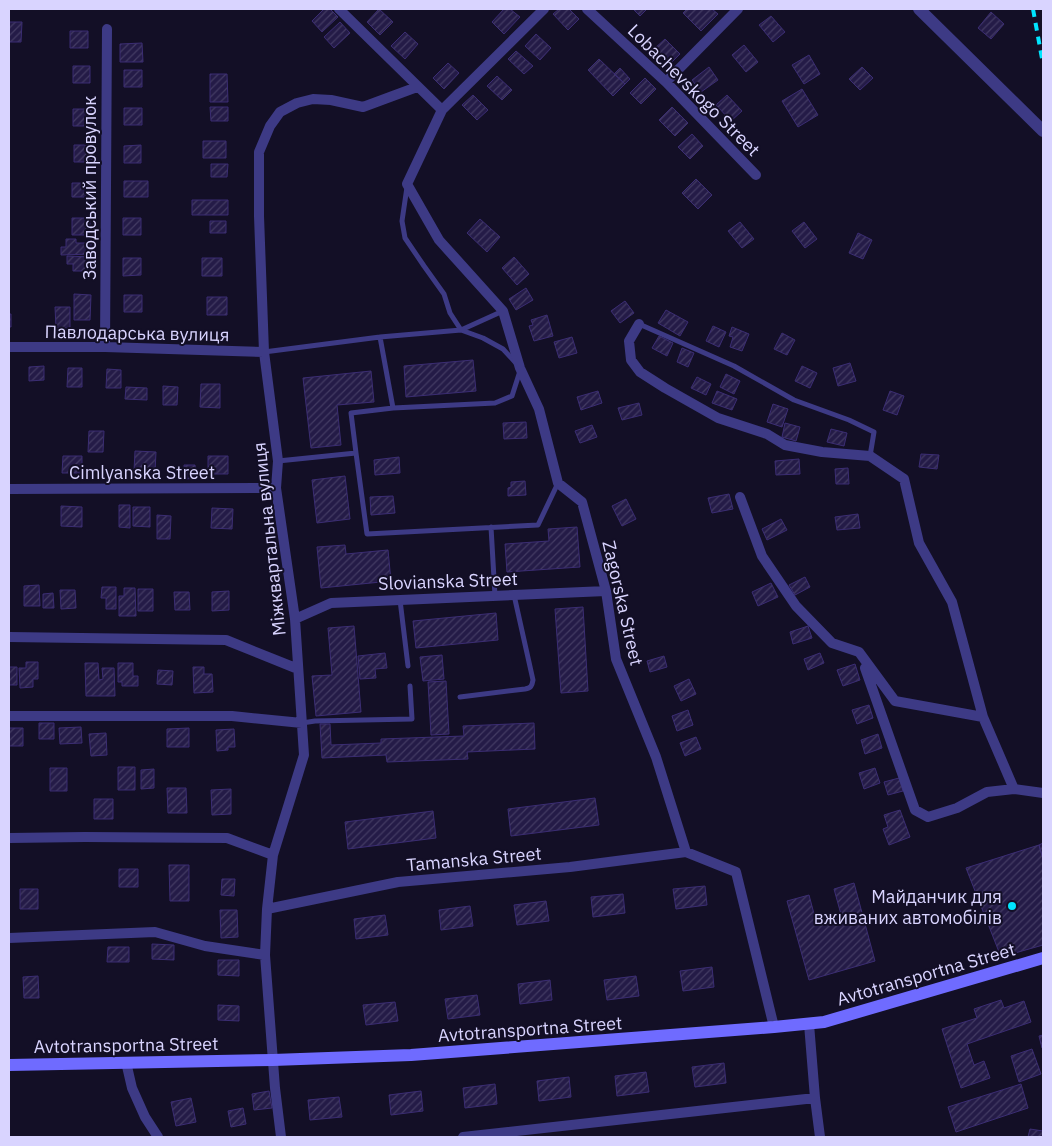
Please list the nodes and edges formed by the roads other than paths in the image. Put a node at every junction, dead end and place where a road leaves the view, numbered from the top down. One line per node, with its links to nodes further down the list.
1 (339, 9): 8 (street)
2 (544, 9): 9 (street)
3 (587, 9): 7 (street, Lobachevskogo Street)
4 (738, 9): 7 (street)
5 (918, 9): 10 (street)
6 (107, 29): 18 (street, Заводський провулок)
7 (666, 82): 11 (street, Lobachevskogo Street)
8 (417, 87): 9 (street); 19 (street, Міжквартальна вулиця)
9 (442, 110): 12 (street)
10 (1043, 131)
11 (756, 175)
12 (407, 184): 13 (street); 15 (lane)
13 (503, 311): 15 (lane); 20 (street)
14 (638, 324): 23 (lane); 23 (street)
15 (462, 330): 16 (lane); 20 (lane)
16 (380, 337): 19 (lane); 21 (lane)
17 (9, 347): 18 (street, Павлодарська вулиця)
18 (104, 347): 19 (street, Павлодарська вулиця)
19 (264, 352): 24 (street, Міжквартальна вулиця)
20 (520, 368): 21 (lane); 25 (street)
21 (393, 408): 22 (lane)
22 (356, 453): 24 (lane); 29 (lane)
23 (870, 456): 42 (street)
24 (278, 461): 26 (street, Міжквартальна вулиця)
25 (558, 483): 29 (lane); 30 (street, Zagorska Street)
26 (276, 488): 27 (street, Cimlyanska Street); 34 (street, Міжквартальна вулиця)
27 (9, 489)
28 (740, 497): 36 (street)
29 (491, 527): 32 (lane)
30 (606, 591): 31 (street, Slovianska Street); 47 (street, Zagorska Street)
31 (514, 595): 32 (street, Slovianska Street); 40 (lane)
32 (495, 596): 33 (street, Slovianska Street)
33 (400, 600): 34 (street, Slovianska Street); 37 (lane)
34 (295, 619): 38 (street, Міжквартальна вулиця)
35 (9, 637): 38 (street)
36 (859, 652): 42 (street); 44 (street)
37 (408, 666)
38 (298, 669): 43 (street, Міжквартальна вулиця)
39 (410, 686): 43 (lane)
40 (460, 697)
41 (9, 716): 43 (street)
42 (982, 716): 44 (street)
43 (302, 723): 48 (street, Міжквартальна вулиця)
44 (1014, 790): 45 (street)
45 (1043, 794)
46 (9, 838): 48 (street)
47 (686, 852): 49 (street, Tamanska Street); 54 (street)
48 (273, 855): 49 (street, Міжквартальна вулиця)
49 (267, 909): 51 (street, Міжквартальна вулиця)
50 (9, 938): 51 (street)
51 (265, 955): 55 (street, Міжквартальна вулиця)
52 (1043, 958): 53 (main road, Avtotransportna Street)
53 (809, 1024): 54 (main road, Avtotransportna Street); 58 (street)
54 (774, 1027): 55 (main road, Avtotransportna Street)
55 (273, 1060): 56 (main road, Avtotransportna Street); 60 (street, Міжквартальна вулиця)
56 (126, 1062): 57 (main road, Avtotransportna Street); 59 (street)
57 (9, 1065)
58 (815, 1098): 61 (street); 62 (street)
59 (158, 1137)
60 (281, 1137)
61 (463, 1137)
62 (820, 1137)

